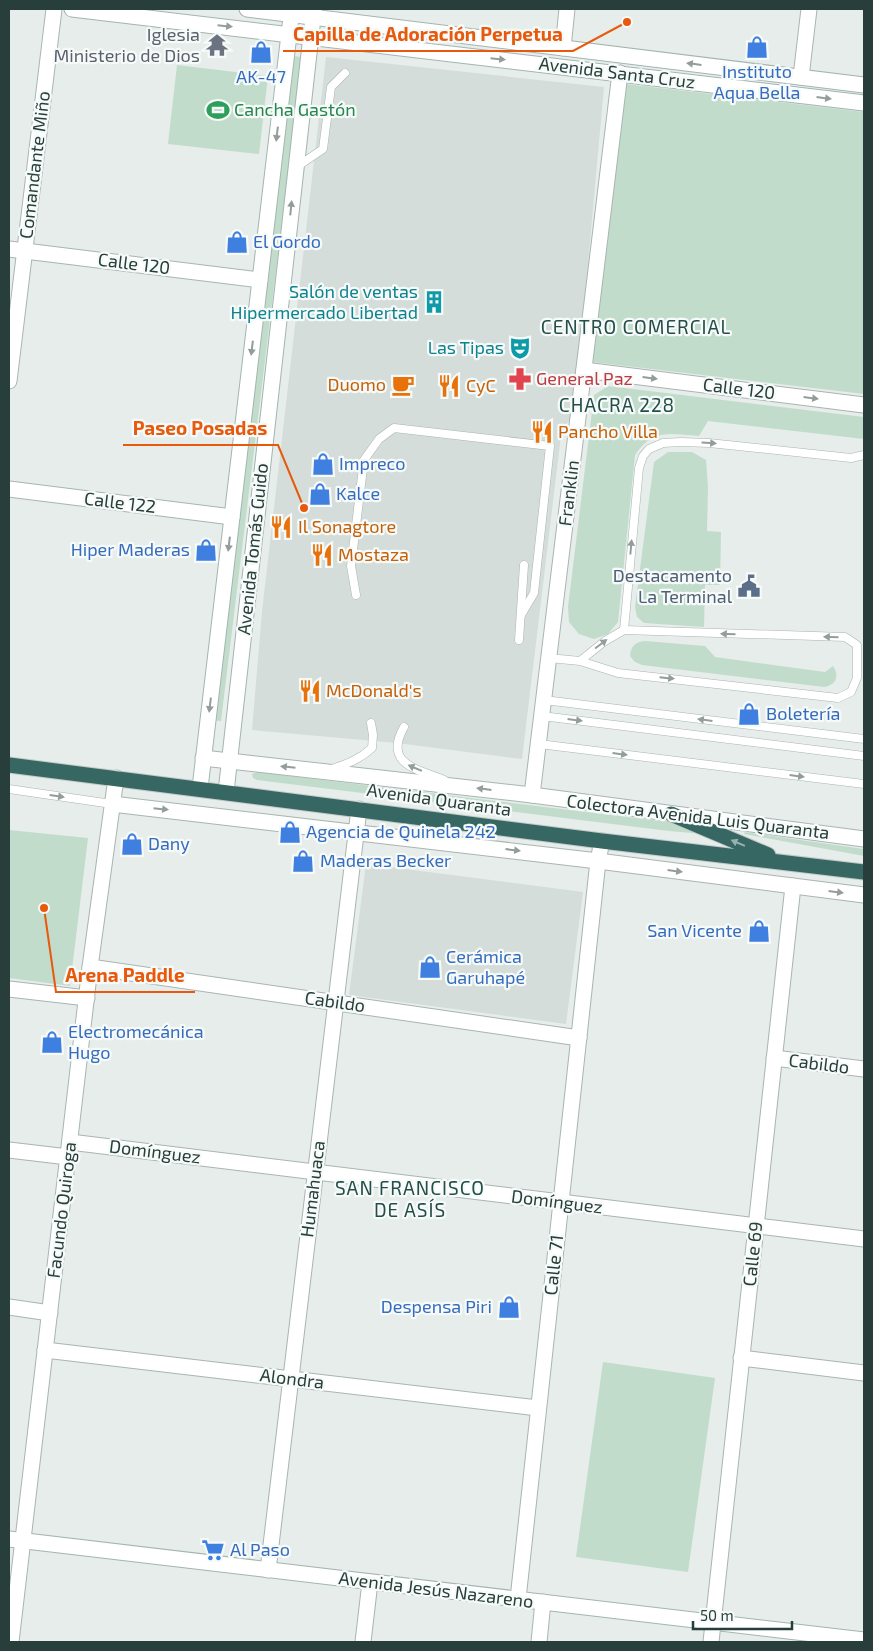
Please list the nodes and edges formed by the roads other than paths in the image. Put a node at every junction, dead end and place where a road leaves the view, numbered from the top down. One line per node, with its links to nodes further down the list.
1 (54, 9): 18 (street, Comandante Miño)
2 (72, 9): 8 (street, Avenida Santa Cruz, one-way to 8)
3 (247, 9): 6 (street, Avenida Santa Cruz)
4 (567, 9): 10 (street)
5 (809, 9): 13 (street)
6 (292, 12): 7 (street, Avenida Santa Cruz); 8 (street, Avenida Tomás Guido)
7 (314, 13): 9 (street, Avenida Tomás Guido); 10 (street, Avenida Santa Cruz)
8 (289, 34): 9 (street, Avenida Santa Cruz); 19 (street, Avenida Tomás Guido, one-way to 19)
9 (310, 38): 12 (street, Avenida Santa Cruz, one-way to 12); 16 (street, Avenida Tomás Guido)
10 (563, 48): 13 (street, Avenida Santa Cruz, one-way to 10)
11 (345, 73): 16 (lane)
12 (620, 73): 15 (street, Avenida Santa Cruz, one-way to 15); 20 (street, Franklin)
13 (801, 77): 14 (street, Avenida Santa Cruz)
14 (864, 85)
15 (864, 103)
16 (296, 167): 41 (street, Avenida Tomás Guido, one-way to 16)
17 (9, 249): 18 (street, Calle 120)
18 (25, 251): 19 (street, Calle 120); 21 (street, Comandante Miño)
19 (260, 280): 25 (street, Avenida Tomás Guido, one-way to 25)
20 (584, 370): 22 (street, Calle 120, one-way to 22); 31 (street, Franklin)
21 (9, 381)
22 (864, 405)
23 (864, 455): 29 (lane, one-way to 23)
24 (9, 490): 25 (street, Calle 122)
25 (232, 517): 40 (street, Avenida Tomás Guido, one-way to 40)
26 (524, 565): 28 (lane)
27 (356, 595): 28 (lane)
28 (520, 615): 30 (lane)
29 (624, 630): 32 (lane, one-way to 29); 32 (lane, one-way to 29)
30 (519, 640)
31 (549, 658): 32 (lane); 33 (street, Franklin)
32 (580, 661)
33 (544, 700): 34 (street, Franklin); 37 (lane, one-way to 33)
34 (542, 716): 38 (street, Franklin); 39 (lane, one-way to 39)
35 (371, 723): 43 (lane)
36 (404, 727): 46 (lane, one-way to 36)
37 (864, 739)
38 (539, 744): 45 (lane, one-way to 45); 50 (street, Franklin)
39 (864, 756)
40 (203, 758): 41 (street, Colectora Avenida Luis Quaranta); 47 (street, Avenida Tomás Guido)
41 (229, 761): 43 (street, Colectora Avenida Luis Quaranta, one-way to 41); 49 (street, Avenida Tomás Guido)
42 (9, 765): 44 (highway, Avenida Quaranta)
43 (324, 772): 46 (street, Colectora Avenida Luis Quaranta)
44 (116, 778): 47 (highway, Avenida Quaranta); 51 (street, Facundo Quiroga)
45 (864, 784)
46 (460, 786): 50 (street, Colectora Avenida Luis Quaranta, one-way to 46)
47 (200, 788): 49 (highway, Avenida Quaranta)
48 (9, 790): 51 (lane, one-way to 51)
49 (226, 792): 52 (highway, Avenida Quaranta)
50 (532, 795): 53 (street, Colectora Avenida Luis Quaranta)
51 (112, 804): 54 (street, one-way to 54); 62 (street, Facundo Quiroga)
52 (359, 809): 54 (street, Humahuaca); 56 (highway, Avenida Quaranta)
53 (671, 814): 55 (street, Colectora Avenida Luis Quaranta); 58 (highway, one-way to 53)
54 (356, 831): 57 (street, one-way to 57); 65 (street, Humahuaca)
55 (864, 839)
56 (602, 841): 57 (street, Calle 71); 58 (highway, Avenida Quaranta)
57 (598, 861): 60 (street, one-way to 60); 66 (street, Calle 71)
58 (783, 862): 59 (highway, Avenida Quaranta)
59 (864, 872)
60 (793, 886): 61 (street, one-way to 61); 67 (street, Calle 69)
61 (864, 895)
62 (90, 967): 64 (street, Facundo Quiroga); 65 (street, Cabildo)
63 (9, 989): 64 (street)
64 (87, 998): 70 (street, Facundo Quiroga)
65 (336, 1002): 66 (street, Cabildo); 71 (street, Humahuaca)
66 (579, 1038): 72 (street, Calle 71)
67 (774, 1058): 68 (street, Cabildo); 73 (street, Calle 69)
68 (864, 1069)
69 (9, 1150): 70 (street, Domínguez)
70 (69, 1150): 71 (street, Domínguez); 76 (street, Facundo Quiroga)
71 (315, 1172): 72 (street, Domínguez); 80 (street, Humahuaca)
72 (561, 1202): 73 (street, Domínguez); 81 (street, Calle 71)
73 (756, 1226): 74 (street, Domínguez); 78 (street, Calle 69)
74 (864, 1239)
75 (9, 1307): 76 (street)
76 (50, 1313): 77 (street, Facundo Quiroga)
77 (45, 1350): 80 (street, Alondra); 82 (street, Facundo Quiroga)
78 (741, 1358): 79 (street); 87 (street, Calle 69)
79 (864, 1373)
80 (291, 1379): 81 (street, Alondra); 83 (street, Humahuaca)
81 (538, 1408): 85 (street, Calle 71)
82 (16, 1540): 83 (street, Avenida Jesús Nazareno); 89 (street, Facundo Quiroga)
83 (268, 1570): 84 (street, Avenida Jesús Nazareno)
84 (370, 1582): 85 (street, Avenida Jesús Nazareno); 90 (street)
85 (518, 1599): 86 (street, Avenida Jesús Nazareno)
86 (544, 1602): 87 (street, Avenida Jesús Nazareno); 91 (street)
87 (714, 1621): 88 (street, Avenida Jesús Nazareno); 92 (street, Calle 69)
88 (864, 1640)
89 (11, 1642)
90 (363, 1642)
91 (539, 1642)
92 (712, 1642)

